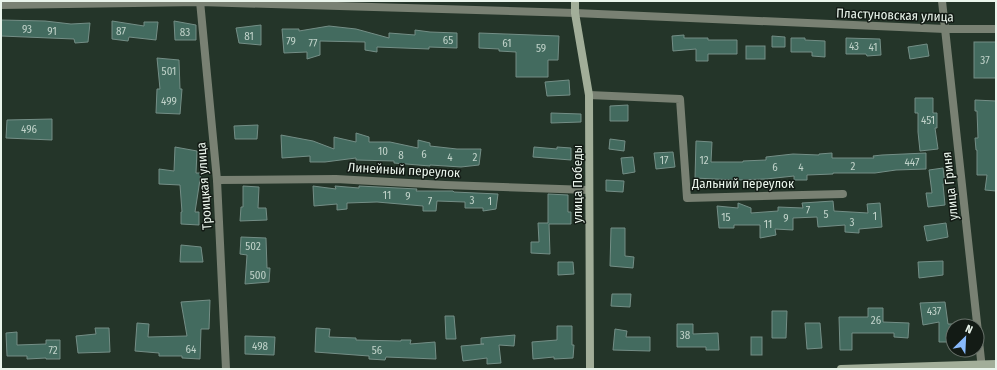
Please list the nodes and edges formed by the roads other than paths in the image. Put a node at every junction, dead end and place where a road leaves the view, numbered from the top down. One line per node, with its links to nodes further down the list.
1 (200, 1): 4 (street, Пластуновская улица); 5 (street, Пластуновская улица); 9 (street, Троицкая улица)
2 (575, 1): 5 (street, улица Победы)
3 (942, 1): 6 (street, улица Гриня)
4 (1, 5)
5 (575, 13): 6 (street, Пластуновская улица); 8 (street, улица Победы)
6 (945, 29): 7 (street, Пластуновская улица); 13 (street, улица Гриня)
7 (996, 29)
8 (589, 95): 10 (street, улица Победы); 11 (street, Дальний переулок)
9 (217, 180): 10 (street, Линейный переулок); 14 (street, Троицкая улица)
10 (589, 190): 15 (street, улица Победы)
11 (843, 194)
12 (996, 364): 13 (street)
13 (982, 367): 16 (street)
14 (226, 369)
15 (590, 369)
16 (841, 369)

